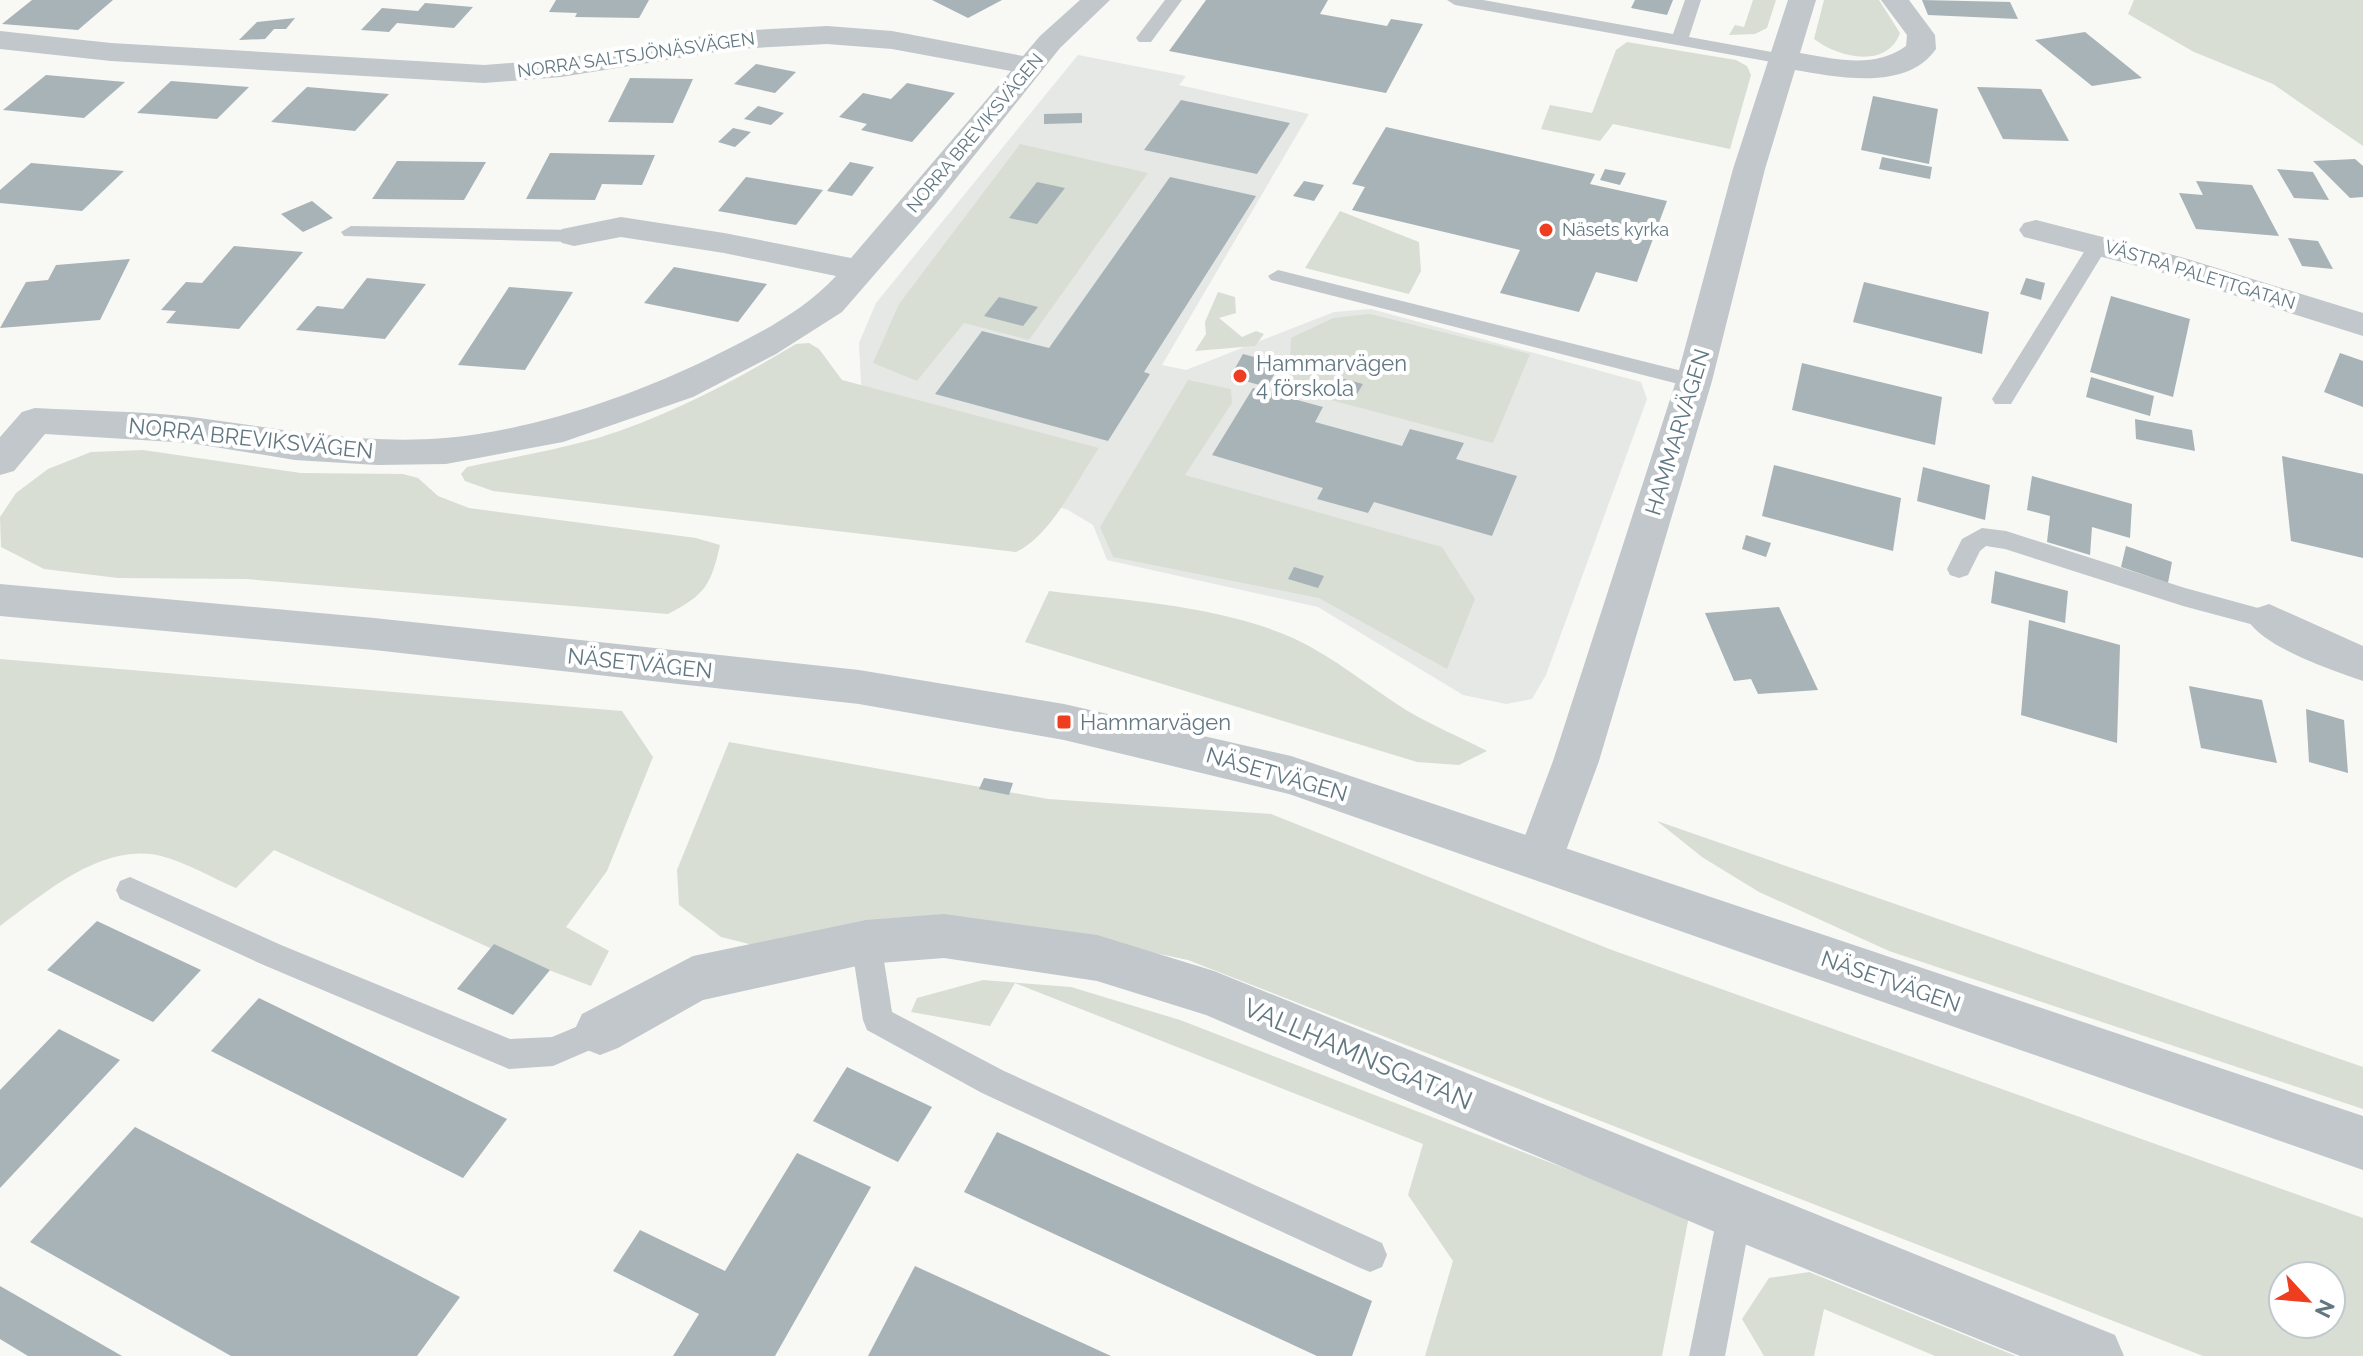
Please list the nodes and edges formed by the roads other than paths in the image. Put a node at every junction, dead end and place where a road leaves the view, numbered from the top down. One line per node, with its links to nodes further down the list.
1 (1096, 0): 11 (street, NORRA BREVIKSVÄGEN)
2 (1174, 0): 7 (lane)
3 (1455, 0): 9 (lane)
4 (1693, 0): 9 (lane)
5 (1802, 0): 10 (street, HAMMARVÄGEN)
6 (1895, 0): 10 (street)
7 (1145, 38)
8 (0, 40): 11 (street, NORRA SALTSJÖNÄSVÄGEN)
9 (1679, 40): 10 (lane)
10 (1783, 59): 19 (street, HAMMARVÄGEN)
11 (1030, 66): 16 (street, NORRA BREVIKSVÄGEN)
12 (2036, 230): 15 (street, VÄSTRA PALETTGATAN)
13 (351, 232): 14 (lane)
14 (574, 236): 16 (street)
15 (2099, 244): 18 (street, VÄSTRA PALETTGATAN); 20 (lane)
16 (857, 270): 21 (street, NORRA BREVIKSVÄGEN)
17 (1278, 276): 19 (lane)
18 (2363, 325)
19 (1694, 381): 27 (street, HAMMARVÄGEN)
20 (2003, 399)
21 (18, 421): 22 (street, NORRA BREVIKSVÄGEN)
22 (0, 462)
23 (1959, 569): 25 (lane)
24 (0, 600): 27 (street, NÄSETVÄGEN)
25 (2269, 620): 26 (street)
26 (2363, 664)
27 (1540, 860): 31 (street, NÄSETVÄGEN)
28 (130, 890): 30 (lane)
29 (866, 942): 30 (street, VALLHAMNSGATAN); 32 (street, VALLHAMNSGATAN); 33 (lane)
30 (600, 1031)
31 (2363, 1143)
32 (1735, 1212): 34 (lane); 35 (street, VALLHAMNSGATAN)
33 (1370, 1255)
34 (1707, 1356)
35 (2094, 1356)

